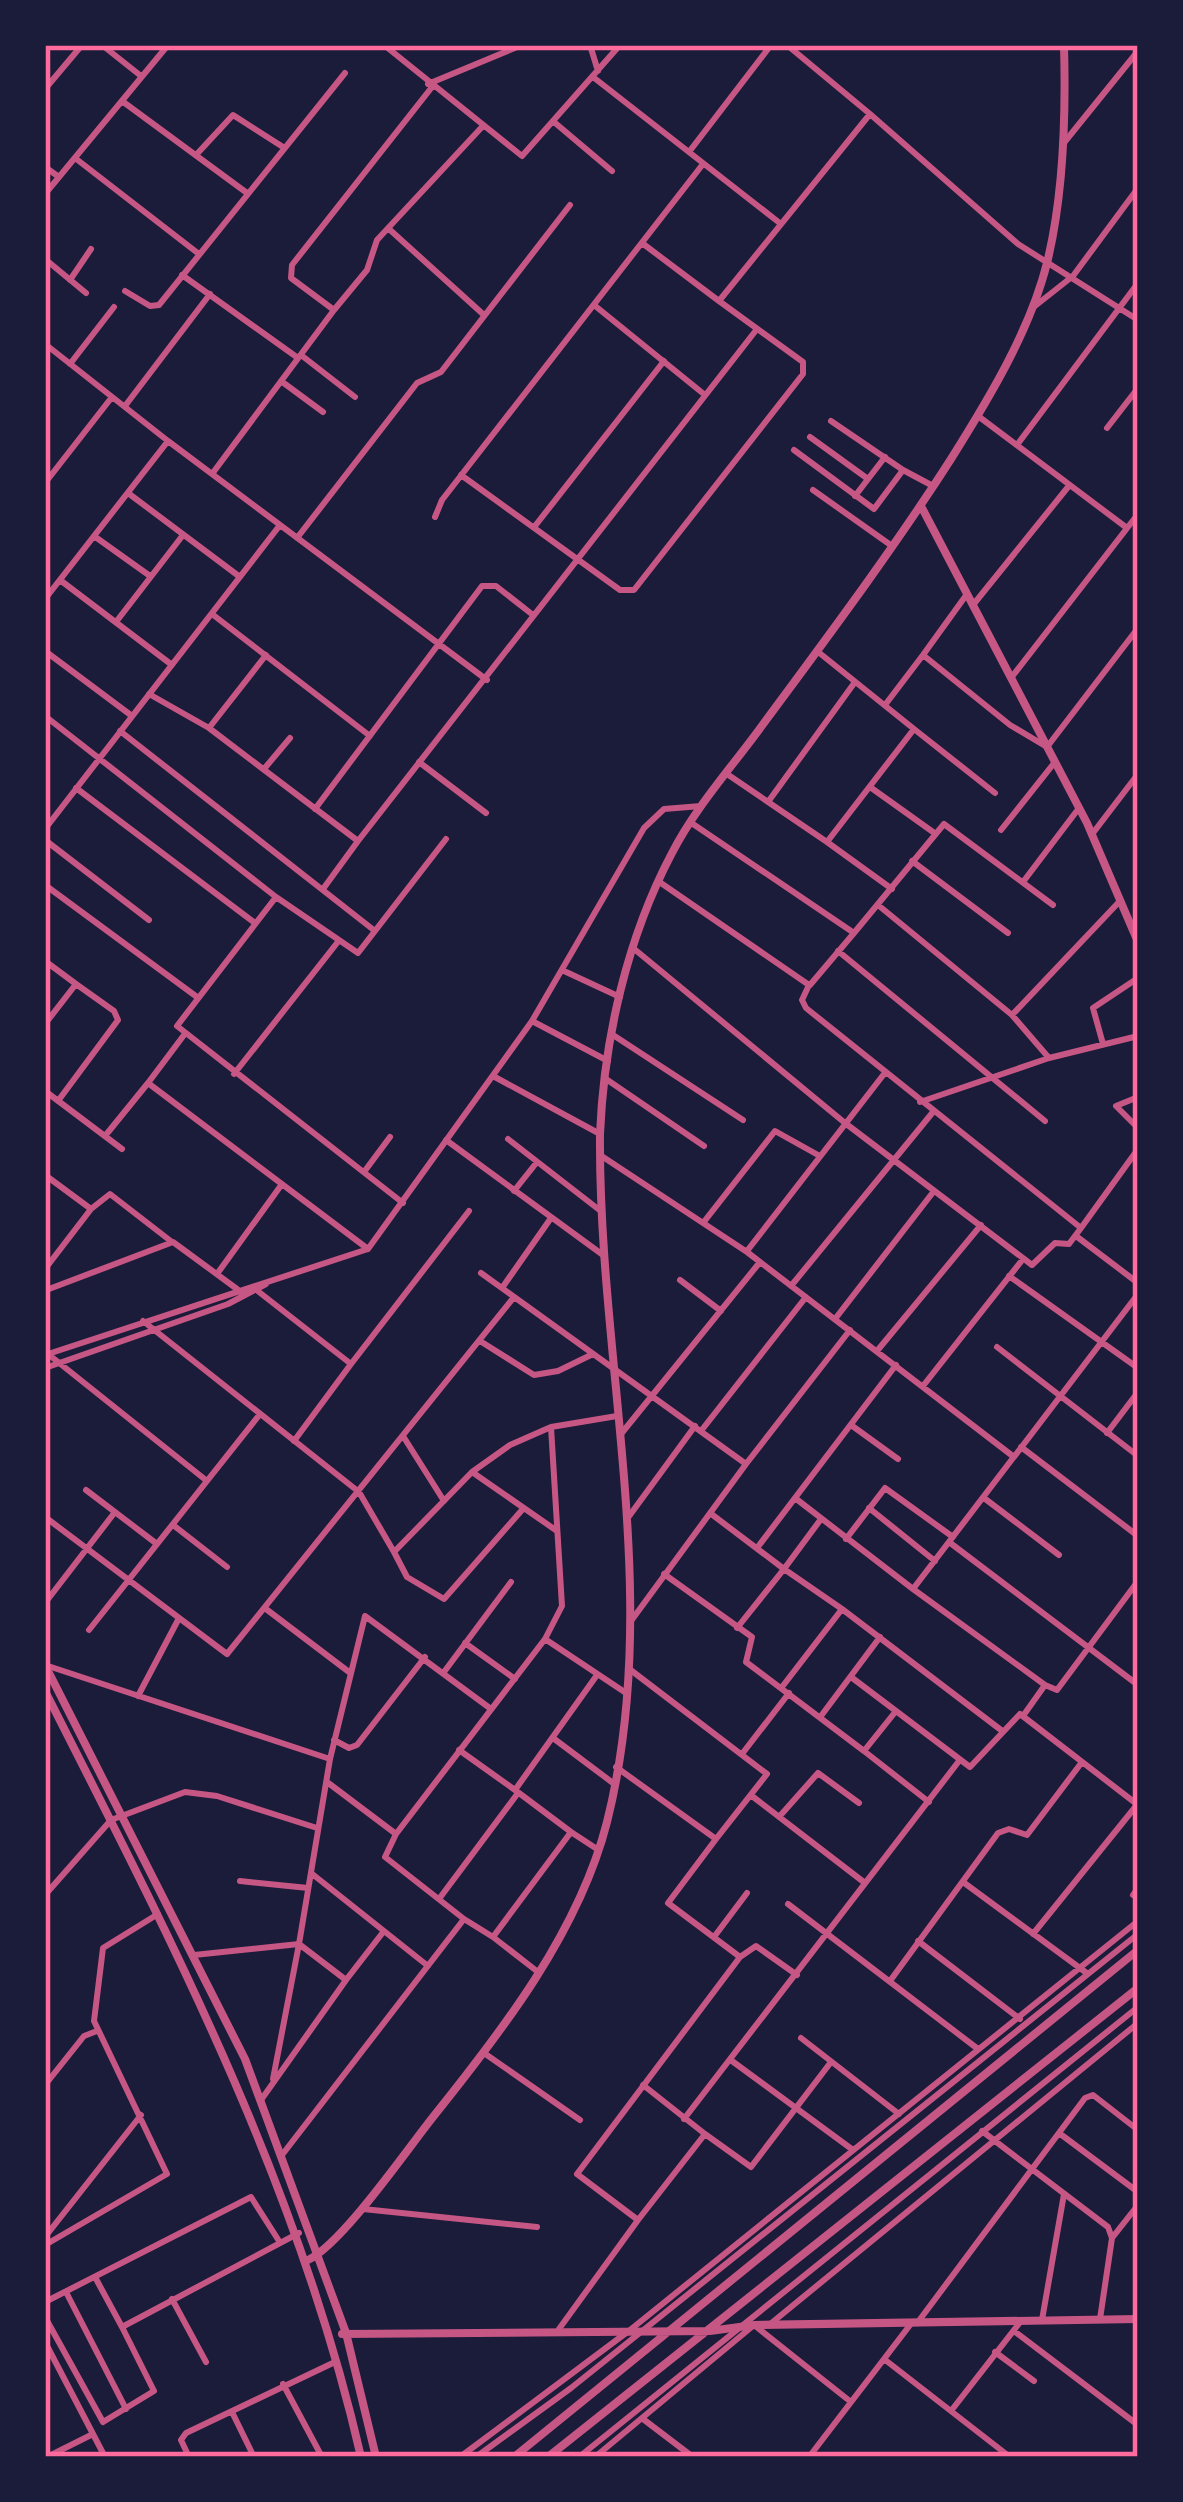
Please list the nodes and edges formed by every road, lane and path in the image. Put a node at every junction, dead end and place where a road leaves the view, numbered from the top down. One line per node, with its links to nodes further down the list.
1 (82, 45): 16 (street)
2 (102, 45): 14 (street)
3 (168, 45): 14 (street)
4 (384, 45): 15 (street)
5 (522, 45): 15 (street)
6 (590, 45): 13 (street)
7 (620, 45): 13 (street)
8 (771, 45): 23 (street)
9 (788, 45): 18 (street)
10 (1064, 45): 21 (street)
11 (1138, 51): 21 (street)
12 (345, 73): 22 (street)
13 (595, 74): 19 (street); 23 (street)
14 (141, 76): 17 (street)
15 (430, 86): 20 (street); 52 (street)
16 (45, 89)
17 (122, 100): 24 (street); 25 (street)
18 (870, 114): 34 (street); 40 (street)
19 (554, 122): 20 (street); 28 (street)
20 (481, 128): 35 (street)
21 (1061, 147): 40 (street)
22 (283, 148): 24 (street); 31 (street)
23 (689, 152): 26 (street)
24 (196, 155): 31 (street)
25 (75, 158): 29 (street); 38 (street)
26 (704, 164): 34 (street); 36 (street)
27 (45, 166): 29 (street)
28 (612, 172)
29 (59, 177): 32 (street)
30 (1138, 188): 42 (street)
31 (247, 193): 38 (street)
32 (45, 194)
33 (570, 205): 54 (street)
34 (781, 224): 48 (street)
35 (388, 229): 52 (street); 54 (street)
36 (642, 243): 48 (street); 49 (street)
37 (91, 249): 43 (street)
38 (199, 254): 41 (street)
39 (45, 259): 43 (street)
40 (1047, 263): 42 (street); 53 (street)
41 (182, 275): 45 (street); 47 (street)
42 (1073, 276): 50 (street); 53 (street)
43 (70, 280): 46 (street)
44 (1138, 283): 50 (street)
45 (125, 291)
46 (86, 293)
47 (210, 294): 58 (street); 66 (street)
48 (719, 301): 56 (street)
49 (594, 305): 59 (street); 78 (street)
50 (1120, 306): 55 (street); 73 (street)
51 (113, 307): 60 (street)
52 (334, 310): 58 (street)
53 (1030, 310): 68 (street)
54 (484, 315): 94 (street)
55 (1138, 320)
56 (757, 328): 63 (street); 96 (street)
57 (45, 344): 60 (street)
58 (300, 356): 61 (street); 65 (street)
59 (664, 361): 63 (street); 90 (street)
60 (70, 364): 64 (street)
61 (281, 381): 67 (street); 77 (street)
62 (1138, 388): 70 (street)
63 (705, 394): 96 (street)
64 (112, 397): 66 (street); 80 (street)
65 (355, 397)
66 (125, 407): 72 (street)
67 (322, 412)
68 (978, 416): 73 (street); 81 (street)
69 (831, 421): 75 (street)
70 (1107, 428)
71 (810, 436): 79 (street)
72 (168, 441): 77 (street); 84 (street)
73 (1017, 446): 82 (street)
74 (794, 450): 85 (street)
75 (884, 457): 76 (street); 79 (street)
76 (903, 470): 81 (street); 85 (street)
77 (212, 474): 89 (street)
78 (461, 475): 88 (street); 90 (street)
79 (868, 479): 85 (street)
80 (45, 483)
81 (933, 486): 86 (street)
82 (1069, 486): 91 (street); 102 (street)
83 (813, 490): 95 (street)
84 (128, 493): 92 (street); 93 (street)
85 (855, 496)
86 (920, 506): 95 (street); 100 (street)
87 (1138, 514): 91 (street)
88 (435, 517)
89 (280, 525): 94 (street); 98 (street)
90 (535, 526): 96 (street)
91 (1126, 528): 114 (street)
92 (184, 534): 97 (street); 98 (street)
93 (94, 536): 97 (street); 99 (street)
94 (297, 538): 108 (street)
95 (892, 547): 110 (street)
96 (575, 559): 104 (street)
97 (151, 577): 105 (street)
98 (240, 577): 103 (street)
99 (60, 580): 101 (street); 105 (street)
100 (967, 594): 102 (street); 111 (street)
101 (45, 599)
102 (973, 605): 114 (street)
103 (212, 614): 112 (street); 113 (street)
104 (533, 615): 108 (street); 115 (street)
105 (116, 622): 113 (street)
106 (1138, 628): 107 (street)
107 (1134, 640): 126 (street)
108 (440, 644): 115 (street); 124 (street)
109 (45, 651): 120 (street)
110 (817, 651): 116 (street); 131 (street)
111 (923, 655): 118 (street); 126 (street)
112 (266, 656): 121 (street); 124 (street)
113 (172, 665): 117 (street)
114 (1011, 678): 126 (street)
115 (487, 680): 128 (street)
116 (855, 682): 118 (street); 137 (street)
117 (149, 694): 120 (street); 121 (street)
118 (885, 706): 122 (street)
119 (45, 716): 127 (street)
120 (132, 716): 123 (street)
121 (209, 728): 130 (street)
122 (914, 729): 134 (street); 136 (street)
123 (120, 731): 127 (street); 155 (street)
124 (370, 736): 139 (street)
125 (290, 738): 130 (street)
126 (1047, 746): 129 (street)
127 (100, 758): 135 (street); 157 (street)
128 (419, 762): 141 (street); 149 (street)
129 (1054, 762): 140 (street); 144 (street)
130 (264, 770): 139 (street)
131 (727, 774): 137 (street); 138 (street)
132 (1138, 774): 133 (street)
133 (1134, 786): 146 (street)
134 (870, 787): 145 (street); 150 (street)
135 (76, 788): 143 (street); 162 (street)
136 (994, 793)
137 (768, 802): 150 (street)
138 (701, 806): 142 (street); 171 (street)
139 (315, 808): 149 (street)
140 (1079, 808): 146 (street); 153 (street)
141 (486, 813)
142 (690, 822): 152 (street); 164 (street)
143 (45, 829)
144 (1001, 830)
145 (933, 832): 151 (street); 153 (street)
146 (1092, 834): 158 (street)
147 (446, 839): 163 (street)
148 (45, 841): 161 (street)
149 (358, 841): 155 (street)
150 (827, 842): 156 (street)
151 (912, 861): 156 (street); 165 (street)
152 (658, 881): 168 (street); 174 (street)
153 (1022, 883): 160 (street)
154 (45, 885): 176 (street)
155 (322, 889): 163 (street)
156 (892, 889): 159 (street)
157 (276, 897): 162 (street); 167 (street)
158 (1119, 902): 166 (street); 177 (street)
159 (878, 905): 164 (street); 177 (street)
160 (1053, 905)
161 (149, 920)
162 (255, 923): 176 (street)
163 (375, 931): 167 (street)
164 (854, 933): 169 (street)
165 (1008, 933)
166 (1138, 941)
167 (337, 943): 186 (street)
168 (632, 947): 175 (street); 199 (street)
169 (838, 951): 174 (street); 189 (street)
170 (45, 961): 173 (street)
171 (564, 971): 175 (street); 178 (street)
172 (1138, 978): 183 (street)
173 (76, 985): 179 (street); 194 (street)
174 (809, 986): 187 (street)
175 (620, 997): 181 (street)
176 (198, 998): 180 (street)
177 (1012, 1015): 184 (street)
178 (532, 1021): 185 (street); 188 (street)
179 (45, 1024)
180 (184, 1035): 186 (street); 191 (street)
181 (613, 1035): 185 (street); 197 (street)
182 (1138, 1036): 183 (street)
183 (1103, 1044): 184 (street)
184 (1049, 1058): 189 (street)
185 (608, 1061): 190 (street)
186 (234, 1074): 213 (street)
187 (884, 1074): 195 (street); 199 (street)
188 (493, 1076): 201 (street); 205 (street)
189 (989, 1078): 195 (street); 198 (street)
190 (606, 1079): 201 (street); 206 (street)
191 (148, 1083): 202 (street); 215 (street)
192 (45, 1091): 194 (street)
193 (1138, 1097): 200 (street)
194 (58, 1101): 202 (street)
195 (920, 1102): 196 (street)
196 (933, 1111): 211 (street); 225 (street)
197 (742, 1120)
198 (1045, 1120)
199 (845, 1123): 210 (street); 211 (street)
200 (1138, 1128)
201 (600, 1134): 209 (street)
202 (105, 1136): 207 (street)
203 (389, 1138): 213 (street)
204 (508, 1139): 212 (street)
205 (446, 1141): 217 (street); 218 (street)
206 (704, 1146)
207 (122, 1149)
208 (1138, 1150): 225 (street)
209 (600, 1154): 221 (street); 223 (street)
210 (818, 1155): 223 (street); 229 (street)
211 (893, 1158): 216 (street); 239 (street)
212 (537, 1162): 217 (street); 221 (street)
213 (364, 1172): 218 (street)
214 (45, 1175): 219 (street)
215 (282, 1184): 228 (street); 235 (street)
216 (934, 1190): 224 (street); 249 (street)
217 (514, 1191): 222 (street)
218 (403, 1203): 228 (street)
219 (91, 1209): 227 (street); 233 (street)
220 (469, 1211): 260 (street)
221 (602, 1212): 230 (street)
222 (551, 1218): 230 (street); 241 (street)
223 (703, 1222): 229 (street)
224 (981, 1225): 231 (street); 256 (street)
225 (1082, 1228): 226 (street)
226 (1076, 1236): 231 (street); 238 (street)
227 (173, 1242): 235 (street); 242 (street)
228 (368, 1249): 240 (street)
229 (747, 1252): 232 (street)
230 (605, 1257): 263 (street)
231 (1023, 1258): 236 (street)
232 (760, 1262): 239 (street); 248 (street)
233 (45, 1273): 242 (street)
234 (481, 1273): 241 (street)
235 (217, 1274): 243 (street)
236 (1010, 1276): 253 (street); 265 (street)
237 (680, 1280): 248 (street)
238 (1138, 1283)
239 (791, 1286): 247 (street)
240 (255, 1288): 243 (street); 245 (street); 260 (street)
241 (502, 1288): 246 (street)
242 (47, 1290)
243 (238, 1290): 245 (street); 250 (street)
244 (1138, 1294): 253 (street)
245 (247, 1297): 251 (street)
246 (514, 1297): 254 (street); 257 (street)
247 (806, 1297): 249 (street); 273 (street)
248 (721, 1311): 267 (street)
249 (835, 1319): 252 (street)
250 (143, 1321): 251 (street); 258 (street)
251 (155, 1330): 259 (street); 269 (street)
252 (850, 1330): 256 (street); 282 (street)
253 (1101, 1340): 264 (street); 268 (street)
254 (479, 1341): 257 (street); 276 (street)
255 (997, 1347): 268 (street)
256 (878, 1351): 261 (street)
257 (595, 1353): 263 (street)
258 (47, 1355): 259 (street)
259 (59, 1363): 262 (street); 284 (street)
260 (351, 1364): 277 (street)
261 (896, 1365): 265 (street); 271 (street)
262 (45, 1368)
263 (615, 1368): 267 (street); 270 (street)
264 (1138, 1368)
265 (923, 1385): 280 (street)
266 (1138, 1392): 274 (street)
267 (652, 1395): 273 (street); 275 (street)
268 (1059, 1396): 274 (street); 278 (street)
269 (260, 1414): 277 (street); 284 (street)
270 (619, 1415): 272 (street); 275 (street)
271 (851, 1425): 281 (street); 287 (street)
272 (551, 1427): 283 (street); 298 (street)
273 (698, 1429): 282 (street); 296 (street)
274 (1107, 1432): 279 (street)
275 (621, 1434): 296 (street)
276 (403, 1436): 286 (street); 289 (street)
277 (295, 1441): 286 (street)
278 (1021, 1447): 280 (street); 299 (street)
279 (1138, 1456)
280 (1013, 1457): 288 (street)
281 (898, 1459)
282 (746, 1465): 293 (street)
283 (472, 1472): 289 (street); 291 (street)
284 (207, 1481): 297 (street)
285 (86, 1490): 292 (street)
286 (359, 1492): 305 (street); 316 (street)
287 (795, 1498): 295 (street); 303 (street)
288 (984, 1498): 301 (street); 306 (street)
289 (444, 1502): 305 (street)
290 (869, 1508): 300 (street); 301 (street); 307 (street)
291 (522, 1510): 298 (street); 305 (street)
292 (115, 1512): 302 (street); 304 (street)
293 (710, 1513): 303 (street); 310 (street)
294 (45, 1517): 304 (street)
295 (821, 1519): 300 (street); 309 (street)
296 (625, 1522): 319 (street)
297 (172, 1525): 302 (street); 308 (street)
298 (557, 1531): 323 (street)
299 (1138, 1536)
300 (846, 1539): 314 (street)
301 (951, 1540): 307 (street); 325 (street)
302 (157, 1544): 312 (street)
303 (757, 1548): 309 (street)
304 (86, 1550): 312 (street); 315 (street)
305 (394, 1552)
306 (1059, 1555)
307 (935, 1561): 314 (street)
308 (227, 1567)
309 (784, 1569): 317 (street); 320 (street)
310 (664, 1574): 319 (street); 320 (street)
311 (1138, 1581): 325 (street)
312 (127, 1582): 318 (street); 321 (street)
313 (511, 1582): 324 (street)
314 (913, 1589): 334 (street)
315 (45, 1603)
316 (266, 1609): 318 (street); 329 (street)
317 (842, 1609): 322 (street); 336 (street)
318 (178, 1620): 339 (street)
319 (631, 1622): 328 (street)
320 (737, 1628): 336 (street)
321 (89, 1630)
322 (880, 1637): 332 (street); 344 (street)
323 (545, 1640): 331 (street); 333 (street)
324 (465, 1643): 330 (street); 333 (street)
325 (1088, 1645): 334 (street); 335 (street)
326 (425, 1658): 329 (street); 330 (street); 346 (street)
327 (45, 1665): 339 (street); 362 (street)
328 (628, 1668): 338 (street); 349 (street)
329 (349, 1672): 346 (street)
330 (444, 1672): 340 (street)
331 (598, 1675): 338 (street); 345 (street)
332 (851, 1677): 341 (street); 343 (street)
333 (515, 1678): 340 (street)
334 (1045, 1685): 342 (street)
335 (1138, 1685)
336 (785, 1690): 343 (street); 349 (street)
337 (45, 1691): 363 (street)
338 (626, 1693): 353 (street)
339 (138, 1696): 350 (street)
340 (491, 1709): 347 (street)
341 (896, 1711): 348 (street); 351 (street)
342 (1022, 1716): 344 (street); 352 (street)
343 (820, 1718): 348 (street)
344 (1001, 1730): 351 (street)
345 (552, 1738): 355 (street); 356 (street)
346 (334, 1739): 350 (street)
347 (459, 1750): 356 (street); 366 (street)
348 (864, 1750): 358 (street)
349 (742, 1754): 357 (street)
350 (330, 1759): 354 (street)
351 (959, 1761): 358 (street)
352 (1082, 1762): 360 (street); 371 (street)
353 (616, 1767): 355 (street); 367 (street)
354 (327, 1781): 364 (street); 366 (street)
355 (613, 1783): 368 (street)
356 (517, 1791): 365 (street); 377 (street)
357 (752, 1796): 361 (street); 367 (street)
358 (928, 1802): 372 (street)
359 (860, 1803): 361 (street)
360 (1138, 1805): 384 (street)
361 (779, 1817): 372 (street)
362 (122, 1818): 363 (street); 364 (street); 391 (street)
363 (111, 1820): 373 (street); 379 (street)
364 (317, 1828): 369 (street)
365 (571, 1832): 368 (street); 386 (street)
366 (396, 1834): 377 (street)
367 (716, 1839): 387 (street)
368 (597, 1849): 395 (street)
369 (311, 1873): 374 (street); 382 (street)
370 (240, 1881): 374 (street)
371 (963, 1882): 384 (street); 388 (street)
372 (866, 1883): 383 (street)
373 (48, 1884): 376 (street)
374 (308, 1888): 389 (street)
375 (747, 1893): 387 (street)
376 (45, 1895)
377 (439, 1899): 380 (street)
378 (788, 1904): 383 (street)
379 (158, 1914): 405 (street); 436 (street)
380 (464, 1919): 386 (street); 393 (street)
381 (1138, 1921): 394 (street)
382 (384, 1931): 393 (street); 398 (street)
383 (826, 1933): 397 (street); 399 (street)
384 (1033, 1934): 394 (street)
385 (1138, 1934): 396 (street)
386 (493, 1937): 395 (street)
387 (714, 1937): 392 (street)
388 (918, 1941): 399 (street); 403 (street)
389 (298, 1944): 391 (street); 398 (street); 413 (street)
390 (1138, 1950): 459 (street)
391 (194, 1955): 416 (street)
392 (740, 1957): 397 (street); 415 (street)
393 (428, 1966): 428 (street)
394 (1079, 1969): 396 (street); 403 (street)
395 (538, 1972): 408 (street)
396 (1088, 1974): 403 (street)
397 (797, 1975): 409 (street)
398 (346, 1980): 413 (street)
399 (890, 1981): 407 (street)
400 (1138, 1988): 461 (street)
401 (1138, 2007): 402 (street)
402 (1126, 2016): 404 (street); 411 (street)
403 (1022, 2021): 407 (street)
404 (1138, 2024): 412 (street)
405 (97, 2031): 414 (street); 418 (street)
406 (801, 2038): 410 (street)
407 (982, 2052): 419 (street); 458 (street)
408 (484, 2053): 421 (street); 433 (street)
409 (732, 2061): 417 (street); 420 (street)
410 (832, 2062): 417 (street); 419 (street)
411 (1054, 2074): 412 (street); 423 (street)
412 (1064, 2081): 426 (street)
413 (272, 2084): 416 (street)
414 (45, 2085)
415 (644, 2085): 420 (street); 434 (street)
416 (261, 2100): 428 (street)
417 (796, 2107): 425 (street); 427 (street)
418 (140, 2114): 438 (street); 438 (street)
419 (899, 2114): 427 (street)
420 (684, 2119): 425 (street)
421 (580, 2120)
422 (1138, 2130): 424 (street)
423 (982, 2131): 426 (street); 455 (street)
424 (1059, 2132): 429 (street); 430 (street)
425 (705, 2134): 434 (street)
426 (994, 2140): 429 (street); 452 (street)
427 (853, 2150): 457 (street)
428 (283, 2155): 440 (street)
429 (1031, 2169): 431 (street); 453 (street)
430 (1138, 2192)
431 (1064, 2194): 437 (street); 449 (street)
432 (1138, 2204): 437 (street)
433 (360, 2208): 435 (street); 440 (street)
434 (638, 2220): 456 (street)
435 (537, 2227)
436 (299, 2234): 439 (street); 441 (street)
437 (1112, 2238): 447 (street)
438 (45, 2241)
439 (280, 2241): 442 (street); 444 (street)
440 (319, 2255): 441 (street); 462 (street)
441 (308, 2260): 463 (street)
442 (95, 2277): 443 (street); 454 (street)
443 (66, 2292): 445 (street); 472 (street)
444 (172, 2299): 454 (street); 468 (street)
445 (45, 2302)
446 (45, 2317): 472 (street)
447 (1100, 2319): 448 (street); 449 (street)
448 (1138, 2319)
449 (1042, 2320): 450 (street)
450 (1022, 2321): 453 (street); 460 (street)
451 (754, 2325): 452 (street); 455 (street); 471 (street); 475 (street)
452 (768, 2325): 453 (street)
453 (913, 2325): 466 (street)
454 (122, 2327): 472 (street)
455 (737, 2327): 461 (street); 475 (street)
456 (559, 2329): 457 (street); 462 (street)
457 (630, 2330): 458 (street); 485 (street)
458 (644, 2330): 459 (street); 486 (street)
459 (670, 2330): 461 (street); 487 (street)
460 (1014, 2330): 465 (street); 476 (street)
461 (710, 2331): 488 (street)
462 (346, 2333): 463 (street); 484 (street)
463 (332, 2335): 467 (street)
464 (45, 2342): 477 (street)
465 (995, 2352): 469 (street); 474 (street)
466 (884, 2359): 471 (street); 474 (street)
467 (338, 2361): 470 (street); 478 (street)
468 (206, 2362)
469 (1034, 2381)
470 (283, 2384): 473 (street); 483 (street)
471 (851, 2402): 492 (street)
472 (126, 2410)
473 (231, 2411): 481 (street); 482 (street)
474 (951, 2411): 493 (street)
475 (639, 2416): 489 (street); 490 (street); 491 (street)
476 (1138, 2425)
477 (93, 2434): 479 (street); 480 (street)
478 (360, 2455)
479 (47, 2457)
480 (105, 2457)
481 (189, 2457)
482 (254, 2457)
483 (322, 2457)
484 (376, 2457)
485 (460, 2457)
486 (476, 2457)
487 (514, 2457)
488 (548, 2457)
489 (579, 2457)
490 (595, 2457)
491 (693, 2457)
492 (809, 2457)
493 (1010, 2457)

